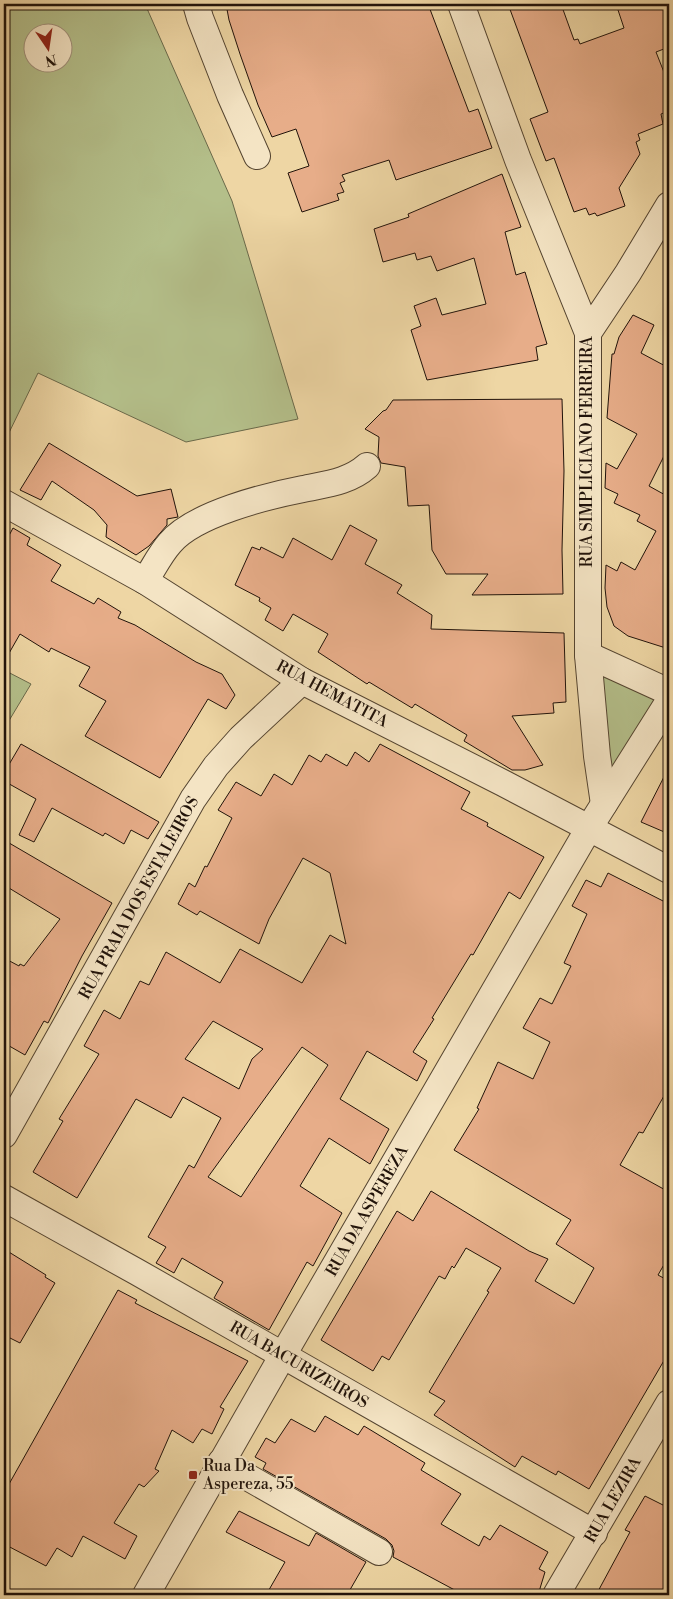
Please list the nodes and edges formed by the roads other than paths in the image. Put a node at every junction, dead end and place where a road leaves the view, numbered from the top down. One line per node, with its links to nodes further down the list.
1 (196, 4): 3 (street)
2 (461, 4): 5 (street, RUA SIMPLICIANO FERREIRA)
3 (257, 156)
4 (669, 205): 5 (street)
5 (588, 332): 9 (street, RUA SIMPLICIANO FERREIRA)
6 (366, 466): 8 (street)
7 (4, 503): 8 (street, RUA HEMATITA)
8 (145, 582): 10 (street, RUA HEMATITA)
9 (588, 655): 11 (street); 13 (street, RUA SIMPLICIANO FERREIRA)
10 (302, 681): 14 (street, RUA HEMATITA); 16 (street, RUA PRAIA DOS ESTALEIROS)
11 (669, 692)
12 (669, 701): 13 (street, RUA DA ASPEREZA)
13 (604, 804): 14 (street, RUA DA ASPEREZA)
14 (589, 828): 15 (street, RUA HEMATITA); 18 (street, RUA DA ASPEREZA)
15 (669, 870)
16 (4, 1136)
17 (4, 1198): 18 (street, RUA BACURIZEIROS)
18 (282, 1355): 20 (street, RUA DA ASPEREZA); 21 (street, RUA BACURIZEIROS)
19 (669, 1403): 21 (street, RUA LEZIRA)
20 (221, 1462): 22 (street); 23 (street, RUA DA ASPEREZA)
21 (594, 1533): 24 (street, RUA LEZIRA)
22 (379, 1552)
23 (146, 1595)
24 (556, 1595)

